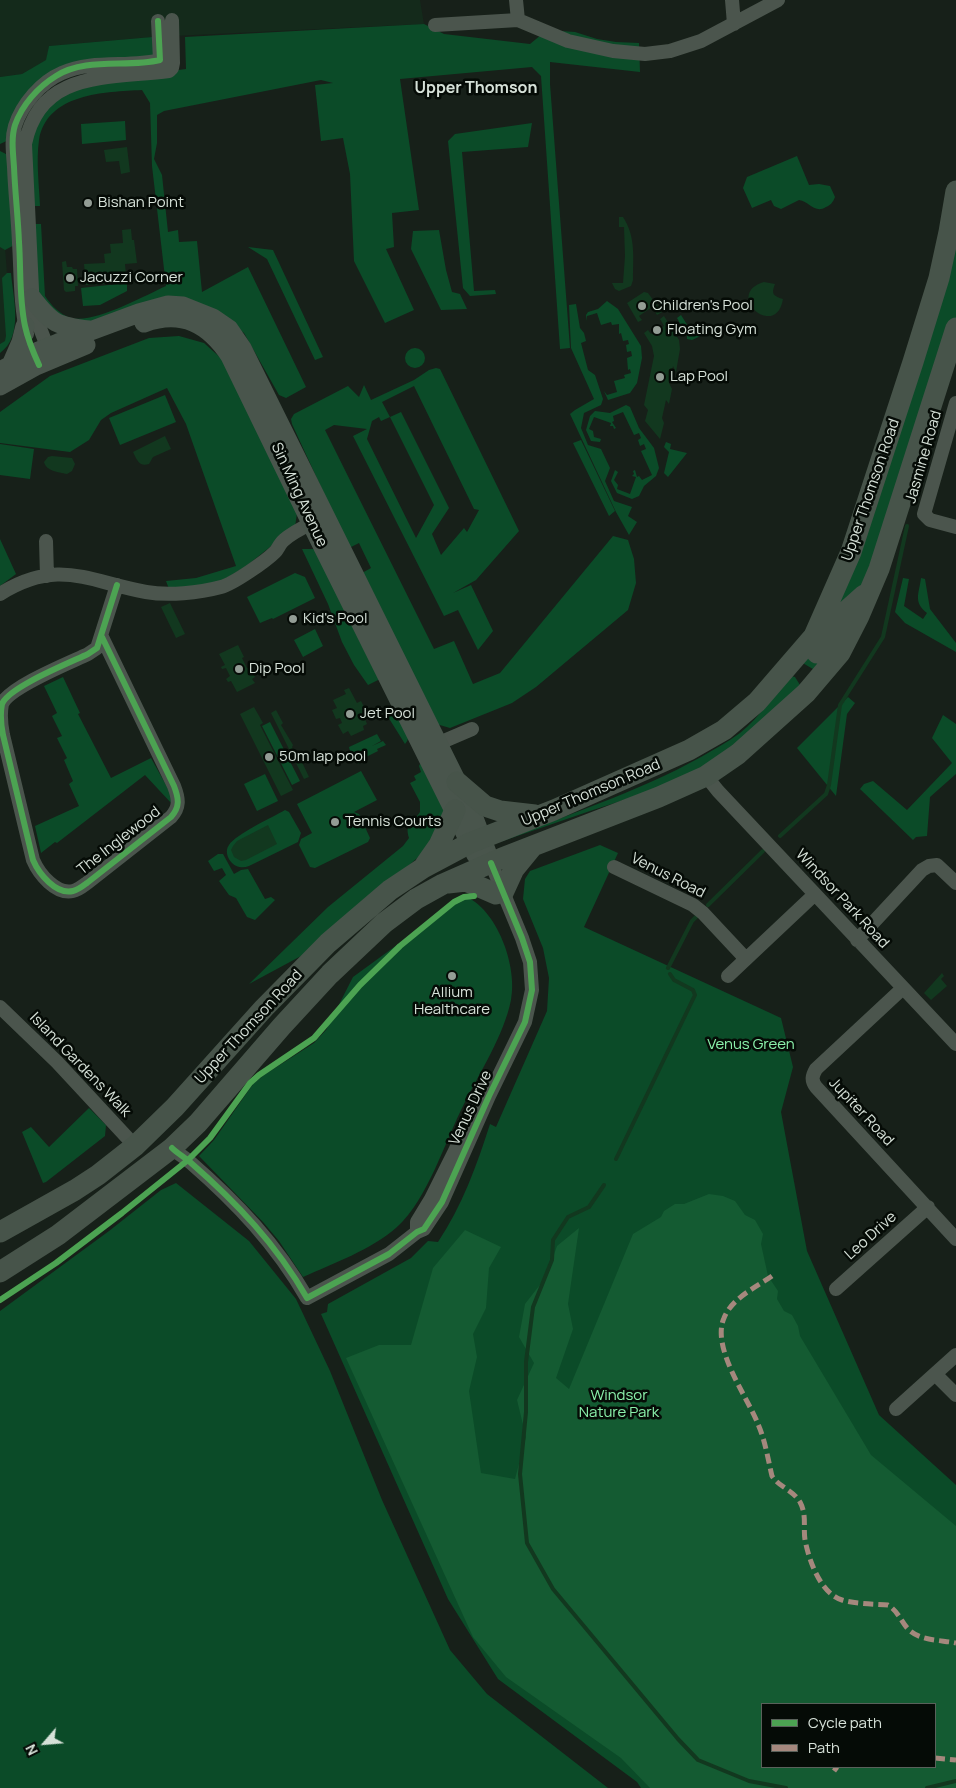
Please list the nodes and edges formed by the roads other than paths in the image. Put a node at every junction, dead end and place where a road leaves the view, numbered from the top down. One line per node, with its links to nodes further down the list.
1 (516, 0): 4 (street)
2 (732, 0): 5 (street)
3 (778, 0): 5 (street)
4 (518, 20): 5 (street); 6 (street)
5 (734, 24)
6 (435, 25)
7 (70, 70): 8 (street); 8 (street); 11 (street)
8 (68, 86): 10 (street)
9 (956, 192): 26 (main road, Upper Thomson Road)
10 (32, 298): 13 (main road); 14 (street)
11 (25, 326): 14 (street); 15 (main road)
12 (956, 328): 23 (main road, Upper Thomson Road)
13 (90, 331): 14 (main road, Sin Ming Avenue); 18 (main road, Sin Ming Avenue)
14 (43, 356): 15 (main road, Sin Ming Avenue); 16 (main road, Sin Ming Avenue); 18 (main road, Sin Ming Avenue)
15 (5, 368)
16 (0, 386)
17 (956, 403): 19 (street, Jasmine Road)
18 (321, 524): 22 (street); 29 (main road, Sin Ming Avenue)
19 (956, 527)
20 (46, 541): 21 (street)
21 (47, 576): 22 (street); 24 (street)
22 (117, 585): 25 (street, The Inglewood)
23 (868, 592): 26 (main road); 27 (main road, Upper Thomson Road)
24 (0, 594)
25 (102, 637): 25 (street, The Inglewood)
26 (790, 665): 27 (main road); 33 (main road, Upper Thomson Road)
27 (806, 693): 30 (main road, Upper Thomson Road)
28 (472, 729): 29 (street)
29 (431, 747): 31 (main road, Sin Ming Avenue); 32 (main road, Sin Ming Avenue)
30 (706, 776): 35 (main road, Upper Thomson Road); 42 (street, Windsor Park Road)
31 (457, 782): 33 (main road); 34 (main road, Sin Ming Avenue)
32 (455, 810): 34 (main road, Sin Ming Avenue); 38 (main road)
33 (540, 815): 34 (main road, Upper Thomson Road)
34 (475, 841): 36 (main road, Venus Drive); 38 (main road, Upper Thomson Road)
35 (534, 845): 36 (main road, Upper Thomson Road); 41 (main road)
36 (487, 865): 40 (main road, Upper Thomson Road); 41 (street, Venus Drive)
37 (614, 867): 44 (street, Venus Road)
38 (423, 868): 49 (main road, Upper Thomson Road)
39 (956, 883): 43 (street)
40 (443, 884): 41 (main road); 50 (main road, Upper Thomson Road)
41 (499, 894): 50 (street, Venus Drive)
42 (815, 894): 43 (street, Windsor Park Road); 44 (street)
43 (857, 940): 46 (street, Windsor Park Road)
44 (746, 959): 45 (street)
45 (728, 976)
46 (903, 988): 48 (street, Windsor Park Road); 51 (street, Jupiter Road)
47 (0, 1007): 49 (street, Island Gardens Walk)
48 (956, 1044)
49 (135, 1146): 52 (main road, Upper Thomson Road)
50 (172, 1148): 54 (main road, Upper Thomson Road)
51 (928, 1207): 53 (street, Jupiter Road); 55 (street, Leo Drive)
52 (0, 1232)
53 (956, 1239)
54 (0, 1272)
55 (836, 1289)
56 (956, 1355): 57 (street)
57 (935, 1374): 58 (street); 59 (street)
58 (956, 1395)
59 (896, 1409)

